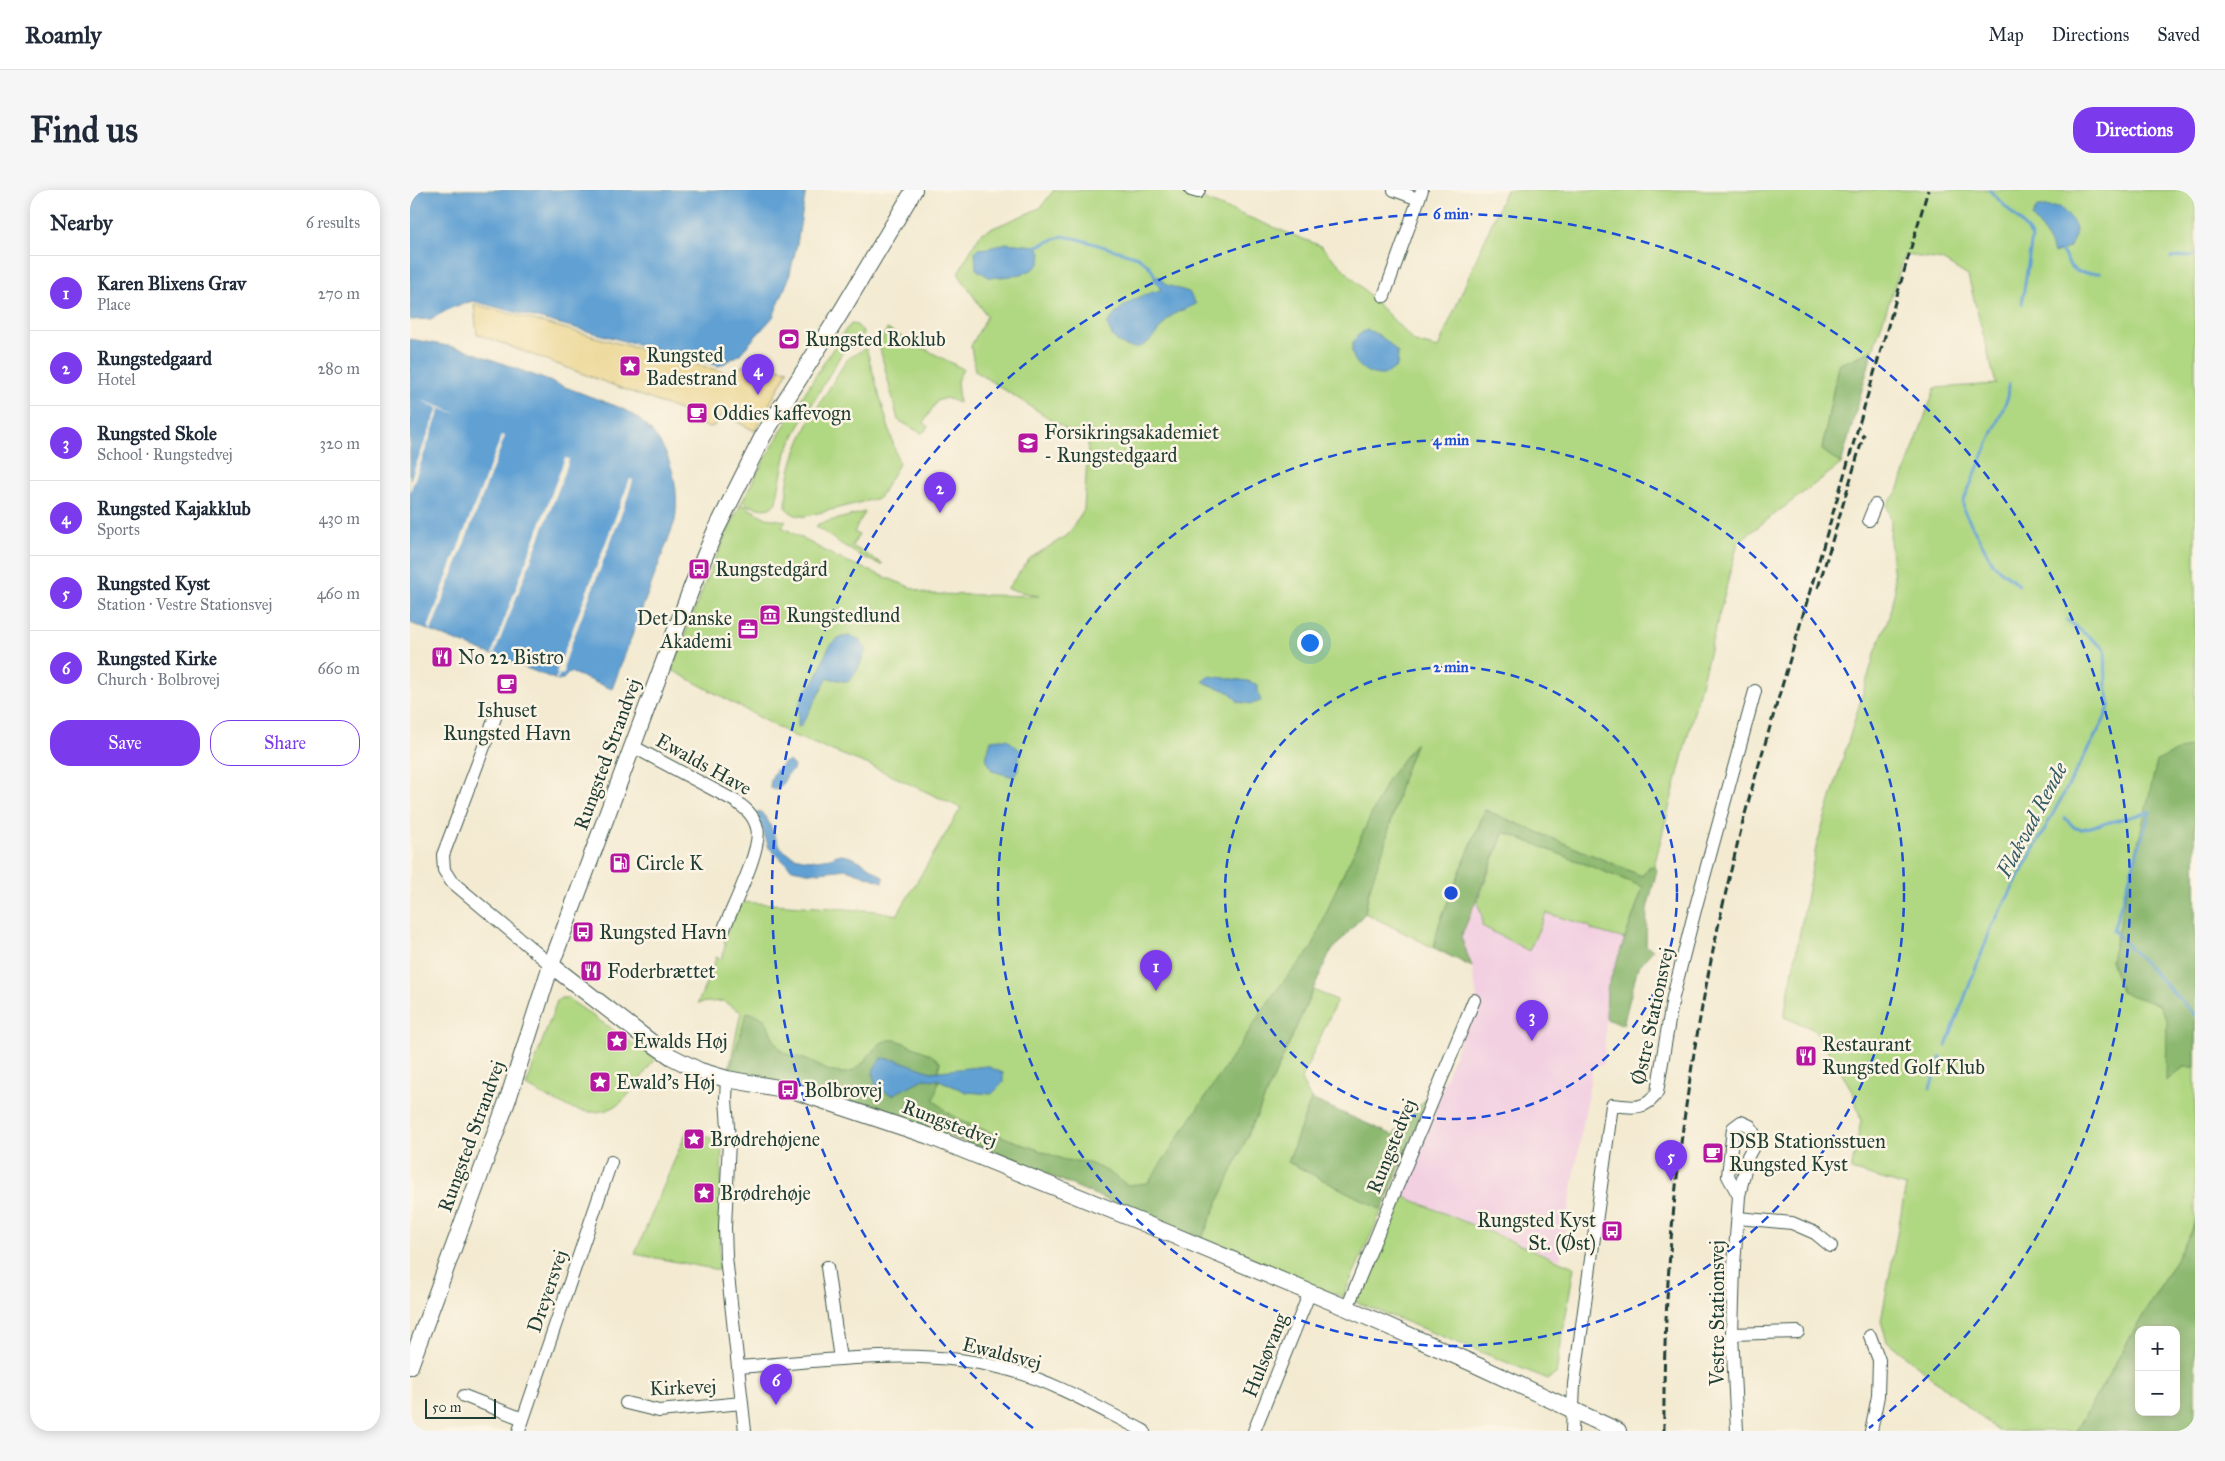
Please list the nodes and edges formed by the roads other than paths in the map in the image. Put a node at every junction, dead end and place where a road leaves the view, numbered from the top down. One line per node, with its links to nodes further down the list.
1 (914, 190): 9 (main road, Rungsted Strandvej)
2 (1394, 190): 3 (street)
3 (1420, 194): 4 (street)
4 (1384, 296)
5 (1875, 505): 6 (street)
6 (1869, 520)
7 (1755, 691): 30 (street, Østre Stationsvej)
8 (496, 715): 11 (street)
9 (632, 746): 10 (street, Ewalds Have); 11 (main road, Rungsted Strandvej)
10 (723, 931)
11 (551, 965): 13 (main road, Rungstedvej); 25 (main road, Rungsted Strandvej)
12 (1474, 1000): 20 (street, Rungstedvej)
13 (727, 1079): 19 (main road, Rungstedvej); 26 (street)
14 (611, 1162): 31 (street, Dreyersvej)
15 (1739, 1196): 15 (street, Vestre Stationsvej); 16 (street, Vestre Stationsvej)
16 (1738, 1218): 17 (street); 22 (street, Vestre Stationsvej)
17 (1831, 1246)
18 (827, 1267): 24 (street)
19 (1310, 1292): 20 (main road, Rungstedvej); 35 (street, Hulsøvang)
20 (1347, 1308): 30 (main road, Rungstedvej)
21 (1798, 1332): 22 (street)
22 (1732, 1334): 38 (street, Vestre Stationsvej)
23 (1870, 1336): 39 (street)
24 (840, 1359): 26 (street, Ewaldsvej); 34 (street, Ewaldsvej)
25 (410, 1366)
26 (738, 1367): 29 (street)
27 (464, 1396): 31 (street)
28 (626, 1403): 29 (street, Kirkevej)
29 (742, 1403): 33 (street)
30 (1572, 1408): 36 (street); 37 (main road, Rungstedvej)
31 (523, 1418): 32 (street, Dreyersvej)
32 (519, 1431)
33 (745, 1431)
34 (1144, 1431)
35 (1254, 1431)
36 (1572, 1431)
37 (1618, 1431)
38 (1737, 1431)
39 (1871, 1431)

